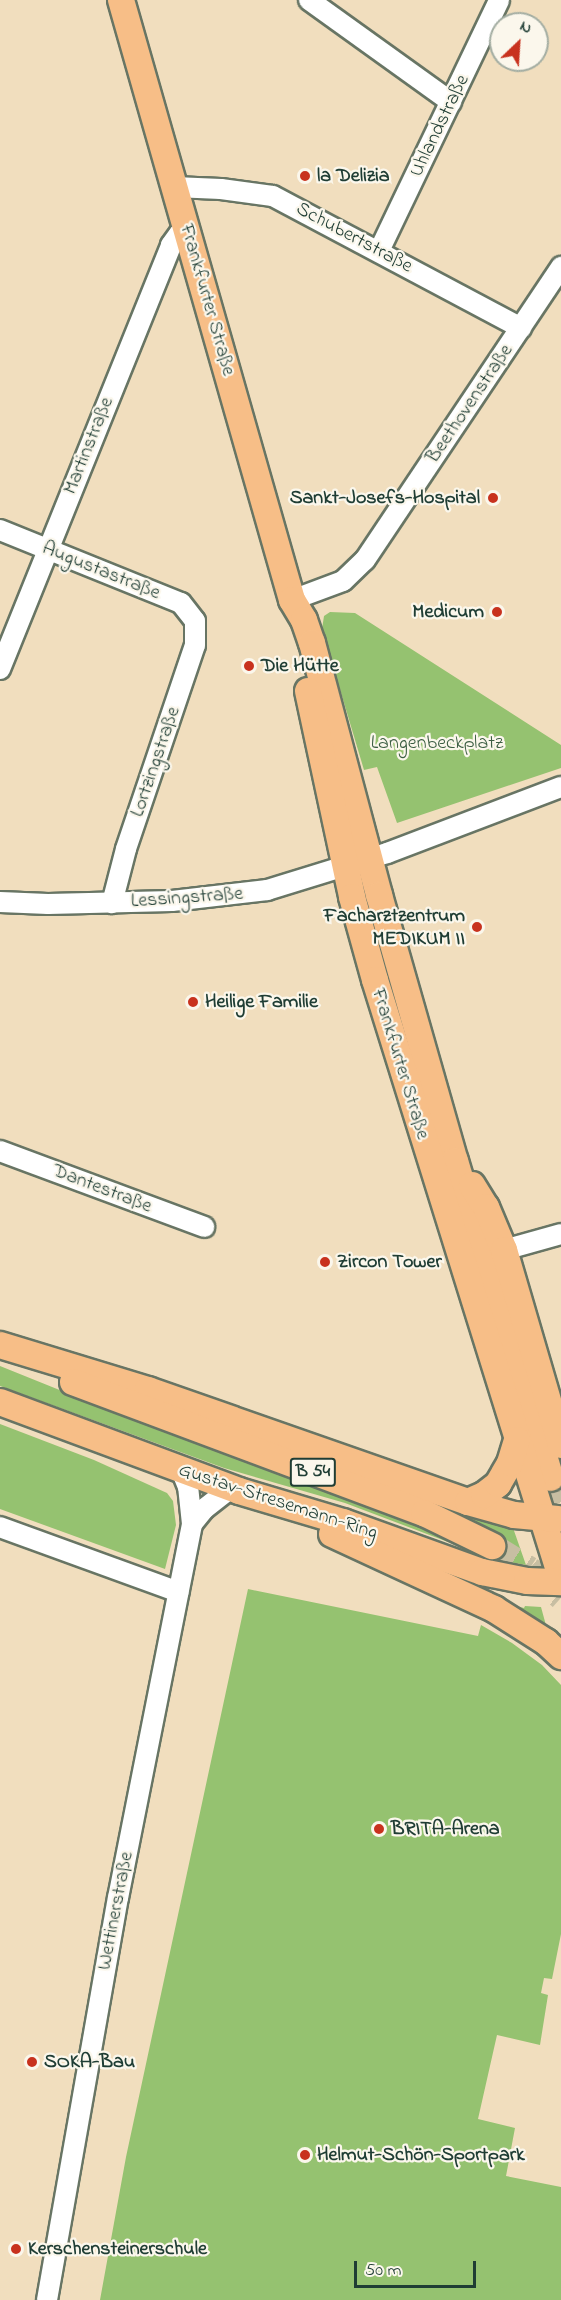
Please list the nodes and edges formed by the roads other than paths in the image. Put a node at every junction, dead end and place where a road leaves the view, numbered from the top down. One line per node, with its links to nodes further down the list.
1 (121, 0): 5 (main road, Frankfurter Straße)
2 (309, 0): 4 (street)
3 (499, 0): 4 (street, Uhlandstraße)
4 (451, 102): 7 (street, Uhlandstraße)
5 (174, 188): 6 (main road, Frankfurter Straße); 7 (street, Schubertstraße)
6 (187, 231): 11 (street, Martinstraße); 12 (main road, Frankfurter Straße)
7 (379, 251): 9 (street, Schubertstraße)
8 (561, 267): 9 (street, Beethovenstraße)
9 (521, 328): 12 (street, Beethovenstraße)
10 (0, 530): 11 (street, Augustastraße)
11 (47, 550): 13 (street, Augustastraße); 14 (street, Martinstraße)
12 (292, 600): 16 (main road, Frankfurter Straße); 17 (main road, Frankfurter Straße)
13 (195, 621): 19 (street, Lortzingstraße)
14 (0, 669)
15 (561, 788): 16 (street)
16 (370, 858): 17 (street, Lessingstraße); 21 (main road, Frankfurter Straße)
17 (345, 866): 19 (street, Lessingstraße); 28 (main road, Frankfurter Straße)
18 (0, 902): 19 (street, Lessingstraße)
19 (111, 903)
20 (0, 1151): 22 (street, Dantestraße)
21 (455, 1161): 24 (main road); 31 (main road, Frankfurter Straße)
22 (204, 1227)
23 (561, 1234): 24 (street)
24 (504, 1250): 29 (main road)
25 (0, 1345): 33 (main road)
26 (0, 1354): 37 (main road, Gustav-Stresemann-Ring / B 54)
27 (0, 1402): 30 (main road, Gustav-Stresemann-Ring / B 54)
28 (517, 1440): 33 (main road); 34 (main road, Frankfurter Straße)
29 (561, 1445)
30 (181, 1470): 32 (main road, Gustav-Stresemann-Ring / B 54); 35 (street, Wettinerstraße)
31 (551, 1478)
32 (235, 1490): 35 (street); 38 (main road, Gustav-Stresemann-Ring); 40 (main road, B 54)
33 (468, 1502): 34 (main road)
34 (552, 1519): 38 (main road, Frankfurter Straße)
35 (192, 1524): 39 (street, Wettinerstraße)
36 (0, 1527): 39 (street)
37 (492, 1546)
38 (560, 1571)
39 (179, 1592): 41 (street, Wettinerstraße)
40 (561, 1656)
41 (47, 2300)

